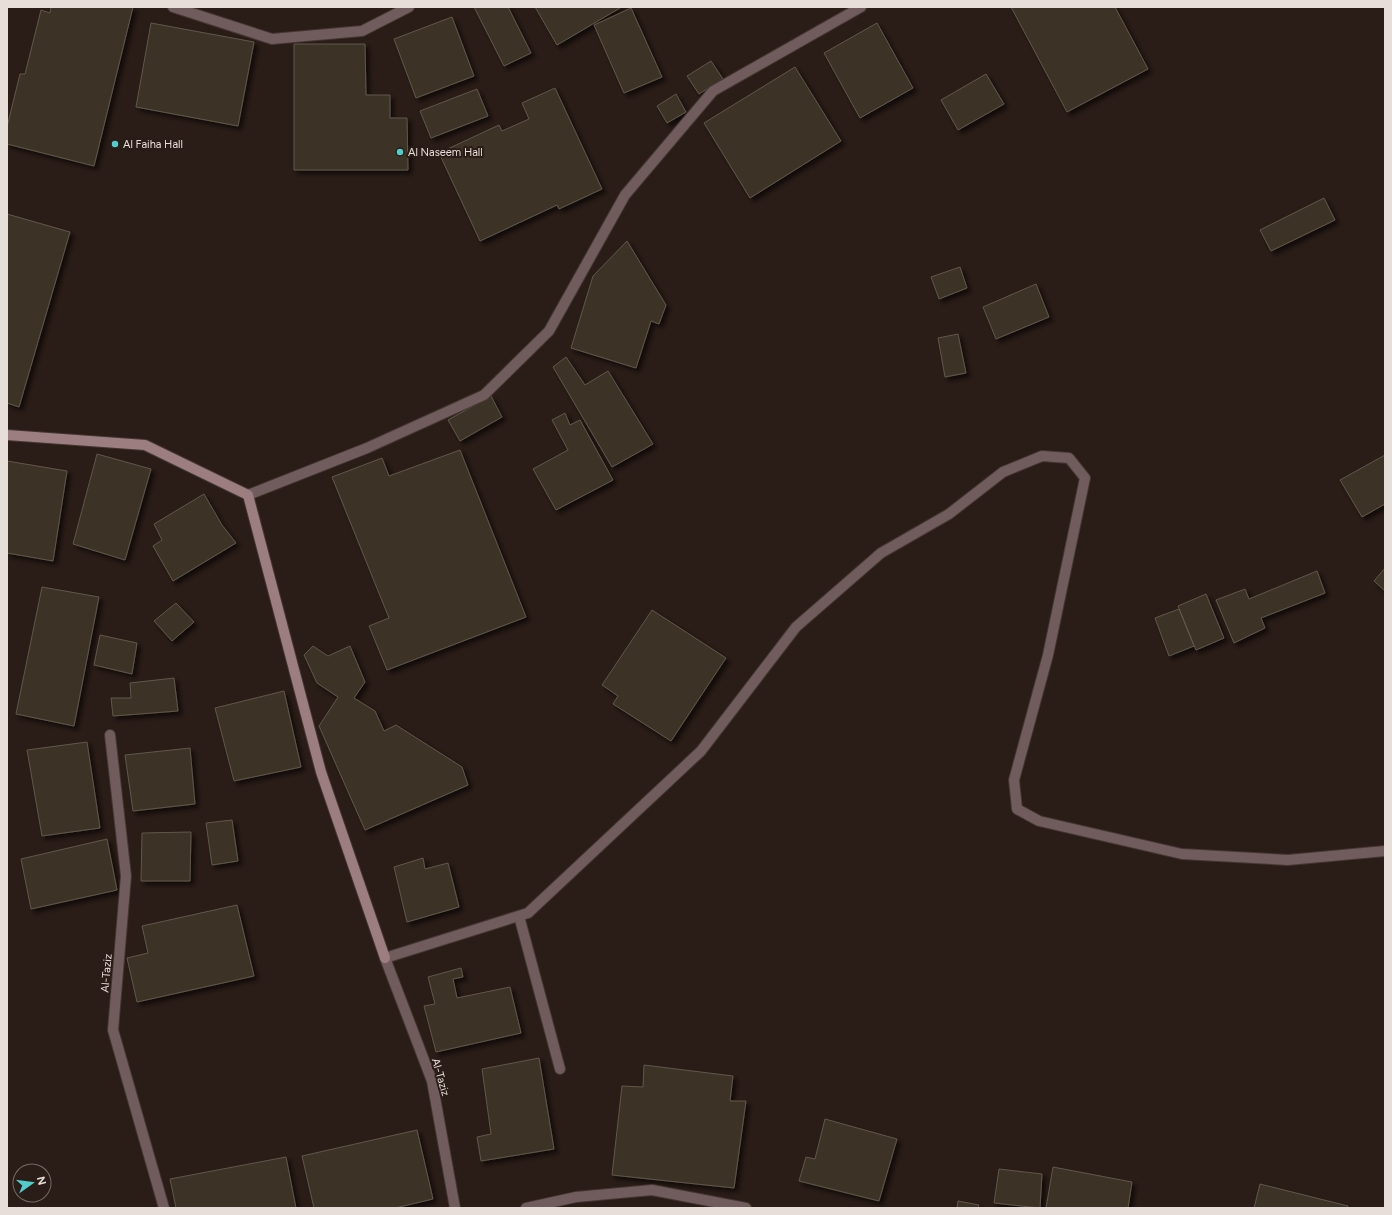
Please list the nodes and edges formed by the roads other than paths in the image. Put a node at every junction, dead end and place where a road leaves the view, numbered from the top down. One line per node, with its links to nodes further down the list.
1 (173, 7): 2 (street)
2 (409, 7)
3 (861, 7): 5 (street)
4 (7, 435): 5 (street)
5 (248, 495): 9 (street)
6 (110, 735): 11 (street, Al-Taziz)
7 (1385, 851): 8 (street)
8 (519, 916): 9 (street); 10 (street)
9 (385, 958): 12 (street, Al-Taziz)
10 (560, 1069)
11 (164, 1208)
12 (455, 1208)
13 (526, 1208): 14 (street)
14 (746, 1208)

